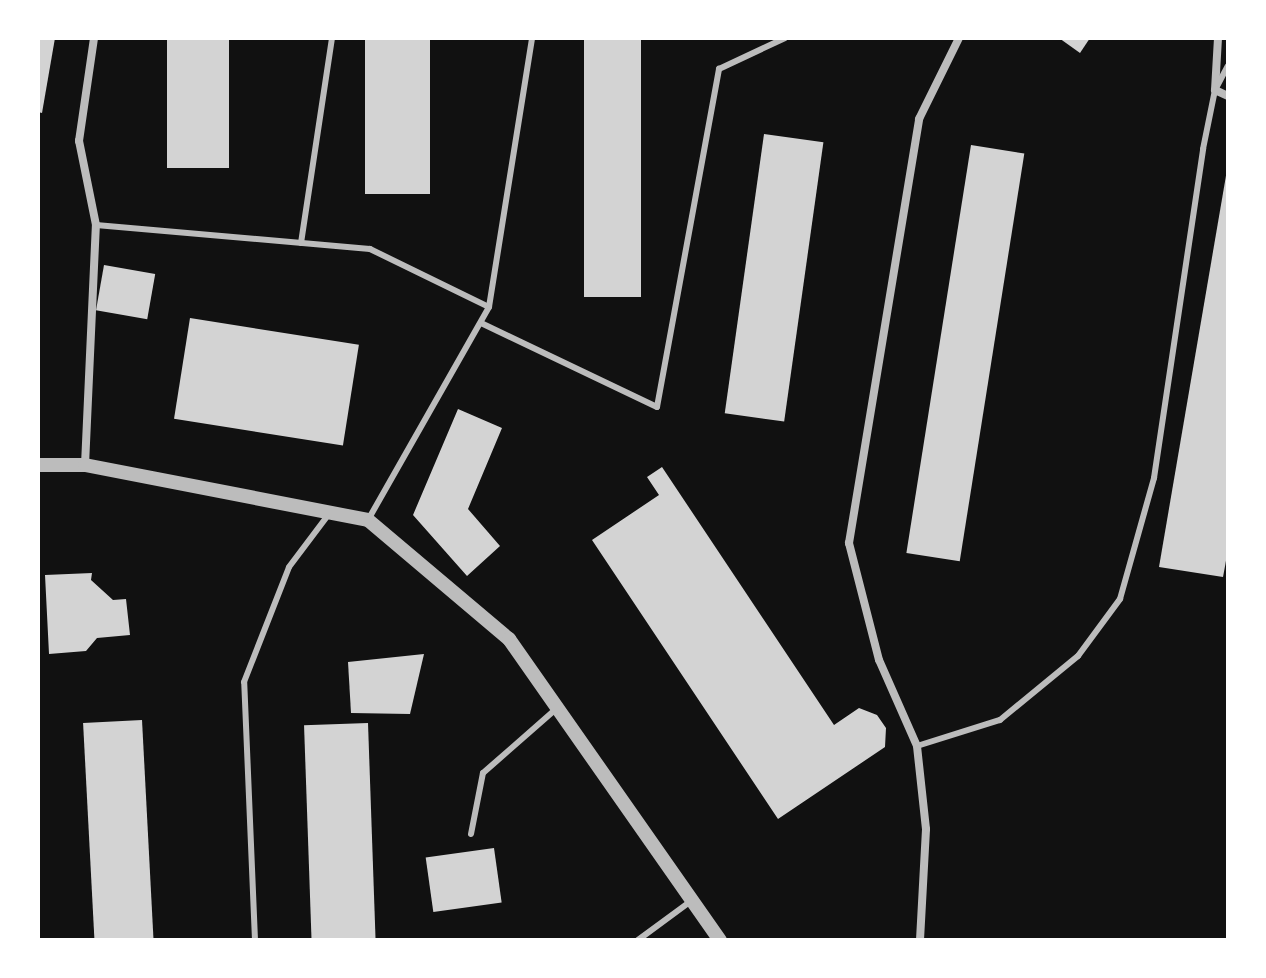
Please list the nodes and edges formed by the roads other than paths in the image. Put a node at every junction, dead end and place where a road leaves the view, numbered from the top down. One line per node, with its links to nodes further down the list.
1 (94, 38): 10 (street)
2 (332, 38): 11 (lane)
3 (532, 38): 12 (lane)
4 (785, 38): 13 (lane)
5 (959, 38): 19 (street)
6 (1218, 38): 8 (street)
7 (1228, 66): 8 (lane)
8 (1215, 90): 9 (street); 19 (lane)
9 (1228, 96)
10 (96, 225): 11 (lane); 15 (street)
11 (301, 243): 12 (lane)
12 (489, 307): 13 (lane)
13 (481, 323): 17 (lane)
14 (38, 465): 15 (street)
15 (85, 465): 16 (street)
16 (333, 509): 17 (street); 22 (lane)
17 (368, 520): 18 (street)
18 (559, 707): 20 (lane); 21 (street)
19 (917, 746): 25 (street)
20 (471, 834)
21 (691, 901): 23 (lane); 24 (street)
22 (255, 940)
23 (638, 940)
24 (720, 940)
25 (920, 940)

